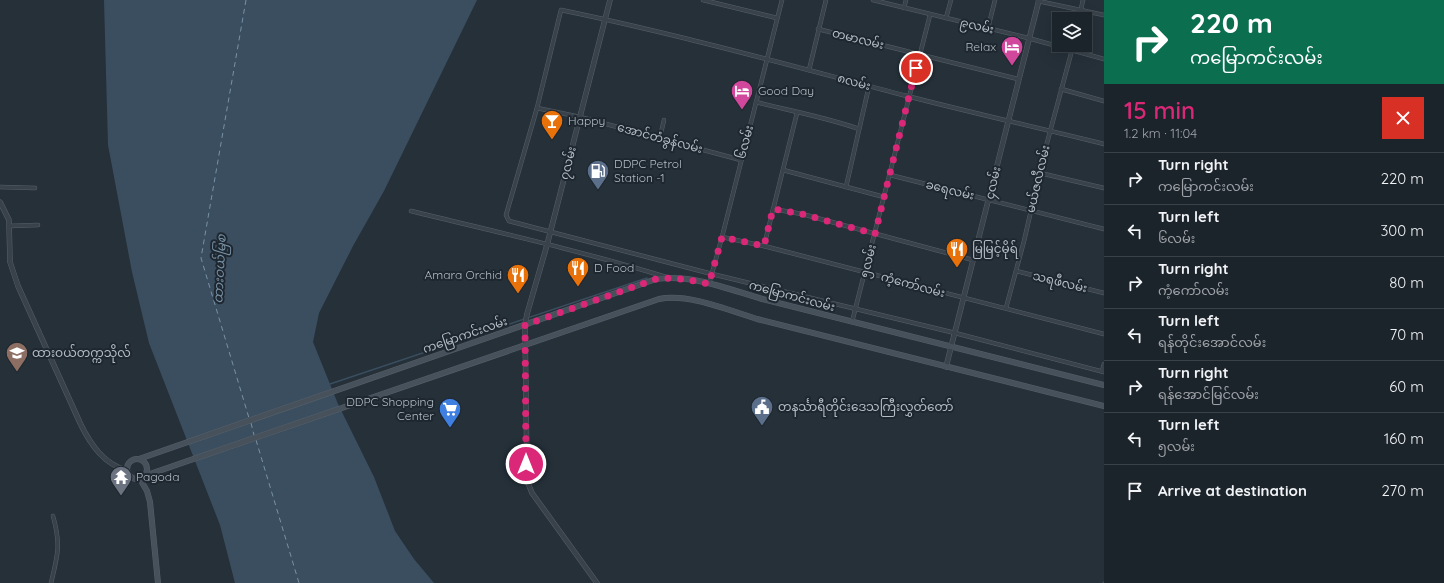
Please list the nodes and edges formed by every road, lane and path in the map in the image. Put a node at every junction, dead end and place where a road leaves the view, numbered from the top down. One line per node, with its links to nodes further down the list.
1 (610, 0): 17 (street, ၇လမ်း)
2 (703, 0): 15 (street)
3 (782, 0): 15 (street, ၆လမ်း)
4 (826, 0): 19 (street)
5 (873, 0): 11 (street, ၉လမ်း)
6 (906, 0): 11 (street)
7 (950, 0): 16 (street)
8 (996, 0): 18 (street)
9 (1038, 0): 12 (street); 20 (street, ၄လမ်း)
10 (1083, 0): 12 (street)
11 (904, 8): 13 (street, ၉လမ်း)
12 (1081, 9): 14 (street)
13 (930, 15): 16 (street, ၉လမ်း); 24 (street, ၅လမ်း)
14 (1104, 15)
15 (777, 18): 25 (street, ၆လမ်း)
16 (946, 18): 18 (street, ၉လမ်း)
17 (605, 19): 25 (street, ၈လမ်း); 34 (street, ၈လမ်း); 36 (street, ၇လမ်း)
18 (988, 28): 20 (street, ၉လမ်း)
19 (818, 30): 24 (street, တမာလမ်း); 27 (street)
20 (1028, 38): 21 (street, ၉လမ်း); 28 (street, ၄လမ်း)
21 (1052, 45)
22 (1071, 52): 30 (street, မယ်ဇလီလမ်း)
23 (1079, 52): 26 (street, ၉လမ်း)
24 (920, 55): 28 (street, တမာလမ်း); 31 (street, ၅လမ်း)
25 (766, 58): 27 (street, ၈လမ်း); 33 (street, ၆လမ်း)
26 (1104, 59)
27 (809, 70): 29 (street, ၈လမ်း)
28 (1018, 79): 38 (street, ၄လမ်း)
29 (869, 86): 31 (street, ၈လမ်း); 39 (street)
30 (1061, 89): 32 (street); 40 (street, မယ်ဇလီလမ်း)
31 (909, 96): 38 (street, ၈လမ်း); 46 (street, ၅လမ်း)
32 (1104, 101)
33 (756, 102): 35 (street); 43 (street, ၆လမ်း)
34 (537, 108): 36 (street, အောင်တံခွန်လမ်း); 60 (street)
35 (797, 113): 39 (street); 44 (street)
36 (580, 117): 41 (street, အောင်တံခွန်လမ်း); 60 (street, ၇လမ်း)
37 (664, 120): 41 (street)
38 (1008, 121): 40 (street, ၈လမ်း); 52 (street, ၄လမ်း)
39 (859, 129): 48 (street)
40 (1050, 131): 42 (street, ၈လမ်း); 45 (street, မယ်ဇလီလမ်း)
41 (660, 138): 43 (street, အောင်တံခွန်လမ်း)
42 (1104, 144)
43 (741, 160): 62 (street, ၆လမ်း)
44 (783, 170): 48 (street); 54 (street)
45 (1040, 173): 50 (street); 55 (street, မယ်ဇလီလမ်း)
46 (890, 175): 51 (street, ၅လမ်း); 52 (street, ခရေလမ်း)
47 (0, 187): 49 (street)
48 (846, 187): 51 (street)
49 (35, 188)
50 (1104, 188)
51 (884, 197): 61 (street, ၅လမ်း)
52 (989, 200): 55 (street, ခရေလမ်း); 65 (street, ၄လမ်း)
53 (0, 202): 58 (street)
54 (773, 209): 61 (street); 64 (street)
55 (1031, 210): 59 (street, ခရေလမ်း); 66 (street, မယ်ဇလီလမ်း)
56 (411, 211): 63 (street)
57 (38, 225): 58 (street)
58 (9, 226): 87 (street)
59 (1104, 229)
60 (551, 232): 63 (street, ၇လမ်း); 68 (street)
61 (875, 234): 65 (street); 67 (street, ၅လမ်း)
62 (722, 237): 64 (street, ကံ့ကော်လမ်း); 68 (street, ၆လမ်း)
63 (547, 245): 69 (street); 76 (street, ၇လမ်း)
64 (764, 246): 67 (street, ကံ့ကော်လမ်း)
65 (974, 260): 72 (street, ၄လမ်း)
66 (1016, 271): 71 (street, သရဖီလမ်း); 73 (street, မယ်ဇလီလမ်း)
67 (865, 272): 72 (street, ကံ့ကော်လမ်း); 74 (street, ၅လမ်း)
68 (712, 274): 70 (street, ၆လမ်း); 74 (street)
69 (667, 278): 70 (main road, ကမြောကင်းလမ်း); 76 (main road, ကမြောကင်းလမ်း)
70 (709, 284): 75 (main road, ကမြောကင်းလမ်း)
71 (1104, 293)
72 (964, 298): 73 (street, ကံ့ကော်လမ်း); 77 (street, ၄လမ်း)
73 (1006, 308): 78 (street, ကံ့ကော်လမ်း)
74 (856, 309): 75 (street, ၅လမ်း); 77 (street)
75 (852, 322): 80 (main road, ကမြောကင်းလမ်း)
76 (525, 325): 79 (street, ၇လမ်း); 86 (main road, ကမြောကင်းလမ်း)
77 (955, 334): 80 (street, ၄လမ်း); 83 (street)
78 (1104, 334)
79 (525, 346): 82 (main road); 88 (main road); 92 (street, ၇လမ်း)
80 (952, 347): 82 (street, ၄လမ်း); 84 (main road, ကမြောကင်းလမ်း)
81 (1104, 364): 83 (street)
82 (946, 366): 85 (main road)
83 (1103, 372)
84 (1104, 385)
85 (1104, 406)
86 (139, 459): 87 (main road); 88 (main road)
87 (126, 470): 88 (main road)
88 (142, 478): 91 (main road)
89 (53, 516): 90 (street)
90 (51, 583)
91 (158, 583)
92 (597, 583)

